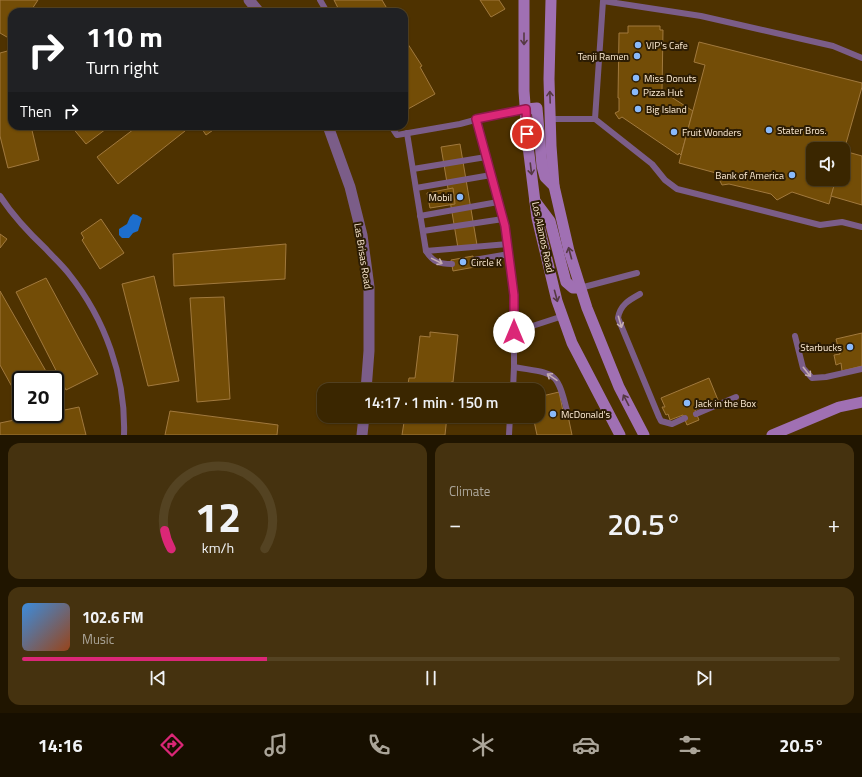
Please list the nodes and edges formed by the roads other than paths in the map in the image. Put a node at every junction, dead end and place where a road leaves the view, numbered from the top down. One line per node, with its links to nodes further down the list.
1 (249, 0): 4 (street)
2 (524, 0): 6 (main road, Los Alamos Road, one-way to 6)
3 (550, 0): 8 (main road, one-way to 3)
4 (256, 8)
5 (862, 58): 9 (lane)
6 (526, 109): 7 (lane); 16 (main road); 19 (main road, Los Alamos Road, one-way to 19)
7 (476, 119): 12 (lane); 13 (lane)
8 (550, 119): 9 (lane); 16 (main road)
9 (595, 119): 23 (lane)
10 (329, 130): 38 (street, Las Brisas Road)
11 (394, 130): 12 (lane)
12 (407, 133): 14 (lane)
13 (486, 157): 14 (lane); 15 (lane)
14 (412, 169): 17 (lane)
15 (491, 175): 17 (lane); 20 (lane)
16 (554, 186): 31 (main road, one-way to 16)
17 (416, 188): 21 (lane)
18 (0, 196): 47 (lane)
19 (535, 201): 31 (main road); 33 (main road, Los Alamos Road, one-way to 33)
20 (498, 202): 21 (lane); 22 (lane)
21 (420, 216): 24 (lane)
22 (503, 219): 24 (lane); 25 (lane)
23 (862, 227)
24 (423, 231): 26 (lane)
25 (508, 244): 26 (lane); 27 (lane)
26 (426, 251): 29 (lane, one-way to 29)
27 (509, 254): 28 (lane); 34 (lane)
28 (474, 260)
29 (452, 264)
30 (637, 273): 31 (lane)
31 (580, 288): 51 (main road, one-way to 31)
32 (640, 294): 44 (lane, one-way to 44)
33 (563, 316): 34 (lane); 50 (main road, Los Alamos Road)
34 (514, 332): 36 (lane)
35 (794, 336): 37 (lane, one-way to 37)
36 (514, 367): 39 (lane); 42 (lane, one-way to 36)
37 (862, 369)
38 (367, 383)
39 (513, 383)
40 (736, 397): 43 (lane)
41 (862, 402): 52 (main road)
42 (566, 411)
43 (696, 414)
44 (685, 418)
45 (363, 423): 48 (street)
46 (510, 423): 49 (lane)
47 (124, 435)
48 (362, 435)
49 (509, 435)
50 (620, 435)
51 (644, 435)
52 (772, 435)

